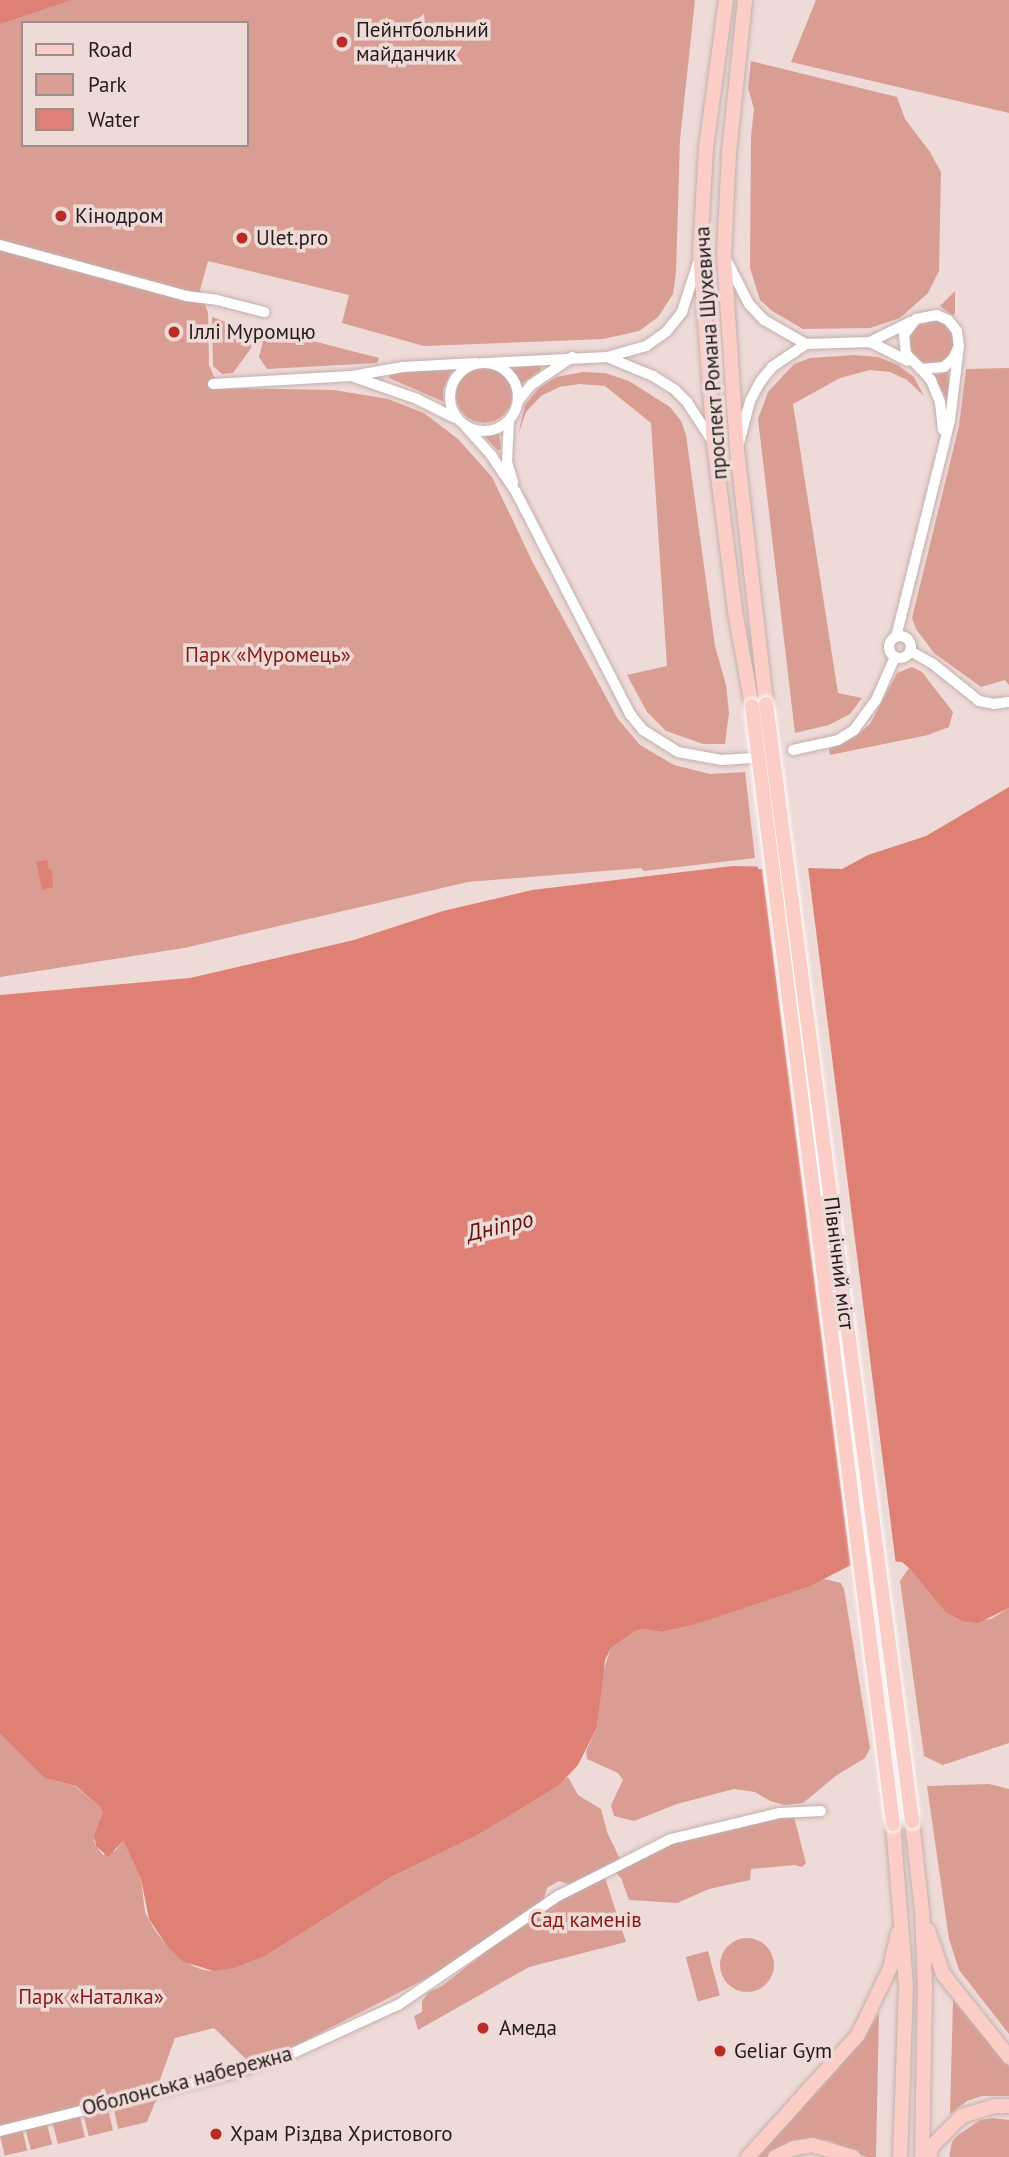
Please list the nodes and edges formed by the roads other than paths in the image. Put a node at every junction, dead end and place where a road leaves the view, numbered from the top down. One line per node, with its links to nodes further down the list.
1 (726, 0): 4 (main road, проспект Романа Шухевича)
2 (745, 0): 5 (main road, проспект Романа Шухевича)
3 (0, 245): 6 (street)
4 (701, 253): 12 (street); 21 (main road, проспект Романа Шухевича)
5 (724, 255): 9 (street); 22 (main road, проспект Романа Шухевича)
6 (264, 312)
7 (916, 319): 8 (street); 10 (street); 14 (street)
8 (870, 342): 9 (street); 14 (street)
9 (806, 344): 22 (street)
10 (959, 346): 14 (street); 23 (street)
11 (572, 357): 12 (street); 13 (street); 17 (street)
12 (607, 357): 21 (street)
13 (482, 363): 15 (street); 17 (street); 18 (street)
14 (917, 366): 23 (street)
15 (352, 376): 16 (street); 18 (street)
16 (213, 384)
17 (518, 401): 19 (street)
18 (455, 418): 20 (street)
19 (509, 421): 20 (street); 24 (street)
20 (466, 427): 24 (street)
21 (714, 444): 29 (main road, проспект Романа Шухевича)
22 (737, 449): 29 (main road, проспект Романа Шухевича)
23 (942, 450): 25 (street)
24 (516, 492): 31 (street)
25 (896, 637): 26 (street); 27 (street)
26 (910, 651): 27 (street); 28 (street)
27 (895, 657): 30 (street)
28 (1009, 702)
29 (759, 705): 33 (main road, Північний міст, bridge); 34 (main road, Північний міст, bridge)
30 (793, 750)
31 (748, 758)
32 (821, 1811): 37 (street, Оболонська набережна)
33 (902, 1910): 38 (main road); 41 (main road)
34 (922, 1911): 35 (main road); 42 (main road)
35 (1009, 2057)
36 (1009, 2106): 43 (main road)
37 (0, 2131)
38 (748, 2157)
39 (775, 2157): 40 (main road)
40 (853, 2157)
41 (900, 2157)
42 (922, 2157)
43 (929, 2157)

